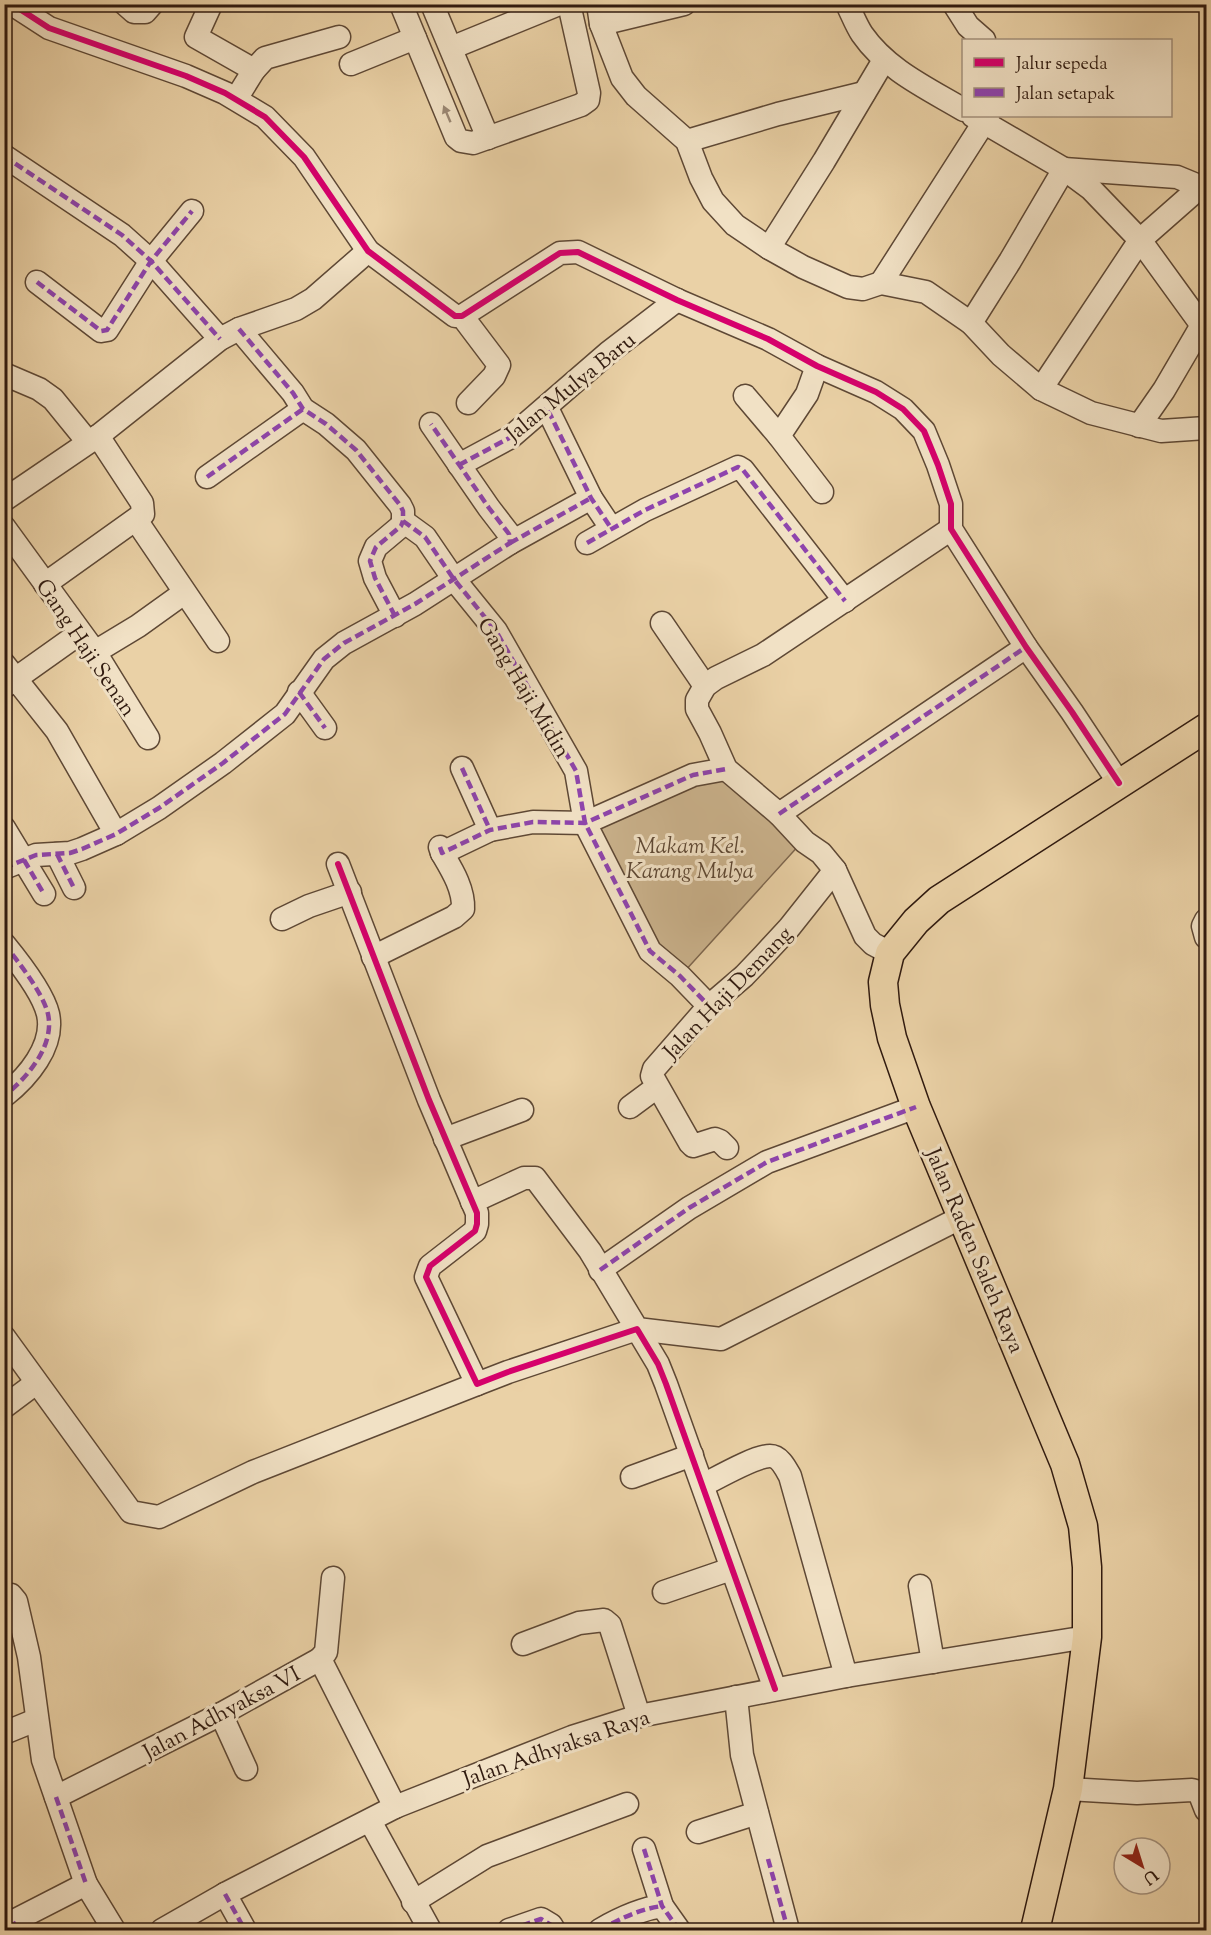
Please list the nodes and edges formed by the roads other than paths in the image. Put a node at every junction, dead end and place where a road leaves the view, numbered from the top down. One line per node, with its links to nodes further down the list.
1 (12, 4): 19 (street)
2 (211, 4): 17 (street)
3 (401, 4): 12 (street)
4 (432, 4): 14 (street)
5 (559, 4): 14 (street)
6 (569, 4): 22 (street)
7 (684, 4): 10 (street)
8 (848, 4): 15 (street)
9 (954, 4): 13 (street)
10 (599, 14): 23 (street)
11 (339, 37): 17 (street)
12 (414, 38): 16 (street); 22 (street, one-way to 12)
13 (983, 39)
14 (451, 48): 22 (street)
15 (884, 60): 18 (street); 20 (street)
16 (351, 64)
17 (255, 69): 19 (street)
18 (864, 93): 23 (street); 28 (street)
19 (236, 99): 29 (street)
20 (962, 109)
21 (982, 118): 25 (street); 32 (street)
22 (488, 138)
23 (687, 141): 28 (street)
24 (4, 156): 30 (street)
25 (1064, 169): 27 (street); 27 (street); 36 (street)
26 (192, 211): 30 (street)
27 (1140, 240): 35 (street); 40 (street)
28 (769, 248): 32 (street)
29 (368, 251): 34 (street); 37 (street)
30 (151, 261): 31 (street); 37 (street)
31 (37, 282)
32 (881, 283): 36 (street)
33 (677, 300): 34 (street); 38 (street); 43 (street, Jalan Mulya Baru)
34 (462, 316): 42 (street)
35 (1203, 321): 46 (street)
36 (971, 323): 40 (street)
37 (229, 334): 44 (street); 49 (street)
38 (817, 366): 48 (street); 59 (street)
39 (4, 374): 49 (street)
40 (1041, 389): 46 (street)
41 (745, 396): 48 (street)
42 (468, 403)
43 (547, 408): 50 (street, Jalan Mulya Baru); 53 (street)
44 (303, 409): 51 (street); 56 (street)
45 (431, 424): 50 (street)
46 (1138, 426): 47 (street)
47 (1206, 428)
48 (779, 436): 52 (street)
49 (93, 439): 54 (street); 55 (street)
50 (459, 465): 60 (street)
51 (207, 477)
52 (822, 492)
53 (591, 498): 58 (street); 60 (street)
54 (4, 500)
55 (136, 520): 63 (street); 64 (street)
56 (403, 521): 62 (street, Gang Haji Midin); 66 (street)
57 (4, 526): 63 (street, Gang Haji Senan)
58 (611, 528): 61 (street); 65 (street)
59 (951, 529): 65 (street); 70 (street)
60 (510, 543): 62 (street)
61 (587, 543)
62 (453, 578): 66 (street); 82 (street, Gang Haji Midin)
63 (45, 584): 68 (street, Gang Haji Senan)
64 (184, 592): 69 (street); 71 (street)
65 (845, 601): 73 (street)
66 (395, 616): 74 (street)
67 (662, 623): 73 (street)
68 (80, 633): 71 (street, Gang Haji Senan); 72 (street)
69 (218, 641)
70 (1026, 647): 80 (street); 81 (street)
71 (95, 652): 77 (street, Gang Haji Senan)
72 (8, 677): 85 (street)
73 (705, 686): 79 (street)
74 (299, 692): 75 (street); 85 (street)
75 (325, 728)
76 (1206, 728): 80 (main road, Jalan Raden Saleh Raya)
77 (148, 738)
78 (462, 768): 84 (street)
79 (726, 769): 81 (street); 82 (street)
80 (1119, 783): 97 (main road, Jalan Raden Saleh Raya)
81 (779, 814): 89 (street)
82 (585, 823): 84 (street); 99 (street, Gang Haji Midin)
83 (4, 828): 87 (street)
84 (490, 830): 98 (street)
85 (116, 834): 86 (street)
86 (57, 854): 87 (street); 90 (street)
87 (14, 864): 92 (street)
88 (338, 864): 91 (street)
89 (835, 870): 97 (street); 99 (street, Jalan Haji Demang)
90 (74, 888)
91 (350, 892): 93 (street); 98 (street)
92 (44, 894)
93 (282, 919)
94 (1206, 920): 95 (street)
95 (1206, 937)
96 (4, 944): 101 (street)
97 (890, 953): 103 (main road, Jalan Raden Saleh Raya)
98 (373, 957): 105 (street)
99 (709, 1006): 100 (street, Jalan Haji Demang)
100 (657, 1087): 102 (street); 106 (street, Jalan Haji Demang)
101 (4, 1096)
102 (630, 1107)
103 (916, 1107): 108 (main road, Jalan Raden Saleh Raya); 109 (street)
104 (522, 1110): 105 (street)
105 (446, 1139): 107 (street)
106 (727, 1149)
107 (472, 1202): 109 (street); 113 (street)
108 (962, 1217): 110 (street); 123 (main road, Jalan Raden Saleh Raya)
109 (600, 1270): 110 (street)
110 (637, 1329): 113 (street); 115 (street)
111 (4, 1337): 112 (street)
112 (36, 1383): 113 (street); 114 (street)
113 (477, 1384)
114 (4, 1407)
115 (692, 1455): 116 (street); 117 (street)
116 (632, 1477)
117 (703, 1485): 118 (street); 127 (street)
118 (732, 1569): 121 (street); 128 (street)
119 (333, 1578): 125 (street)
120 (920, 1586): 126 (street)
121 (664, 1593)
122 (4, 1595): 132 (street)
123 (1087, 1637): 126 (street, Jalan Adhyaksa Raya); 135 (main road, Jalan Raden Saleh Raya)
124 (524, 1644): 131 (street)
125 (320, 1659): 130 (street, Jalan Adhyaksa VI); 138 (street, Jalan Adhyaksa VI)
126 (933, 1662): 127 (street, Jalan Adhyaksa Raya)
127 (846, 1676): 128 (street, Jalan Adhyaksa Raya)
128 (775, 1689): 129 (street, Jalan Adhyaksa Raya)
129 (736, 1697): 131 (street, Jalan Adhyaksa Raya); 140 (street)
130 (221, 1714): 134 (street); 136 (street, Jalan Adhyaksa VI)
131 (639, 1716): 138 (street, Jalan Adhyaksa Raya)
132 (36, 1720): 133 (street); 136 (street)
133 (4, 1733)
134 (246, 1769)
135 (1068, 1789): 139 (street); 158 (main road, Jalan Raden Saleh Raya)
136 (56, 1797): 144 (street)
137 (627, 1804): 146 (street)
138 (396, 1807): 141 (street, Jalan Adhyaksa Raya)
139 (1206, 1810)
140 (757, 1813): 142 (street); 157 (street)
141 (370, 1821): 145 (street, Jalan Adhyaksa Raya); 146 (street)
142 (698, 1832)
143 (644, 1849): 147 (street)
144 (86, 1884): 148 (street); 149 (street)
145 (225, 1894): 150 (street, Jalan Adhyaksa Raya); 151 (street)
146 (413, 1902): 152 (street)
147 (662, 1906): 155 (street); 156 (street)
148 (12, 1926)
149 (114, 1930)
150 (162, 1930)
151 (245, 1930)
152 (430, 1930)
153 (508, 1930): 154 (street)
154 (554, 1930)
155 (603, 1930)
156 (679, 1930)
157 (788, 1930)
158 (1035, 1930)

